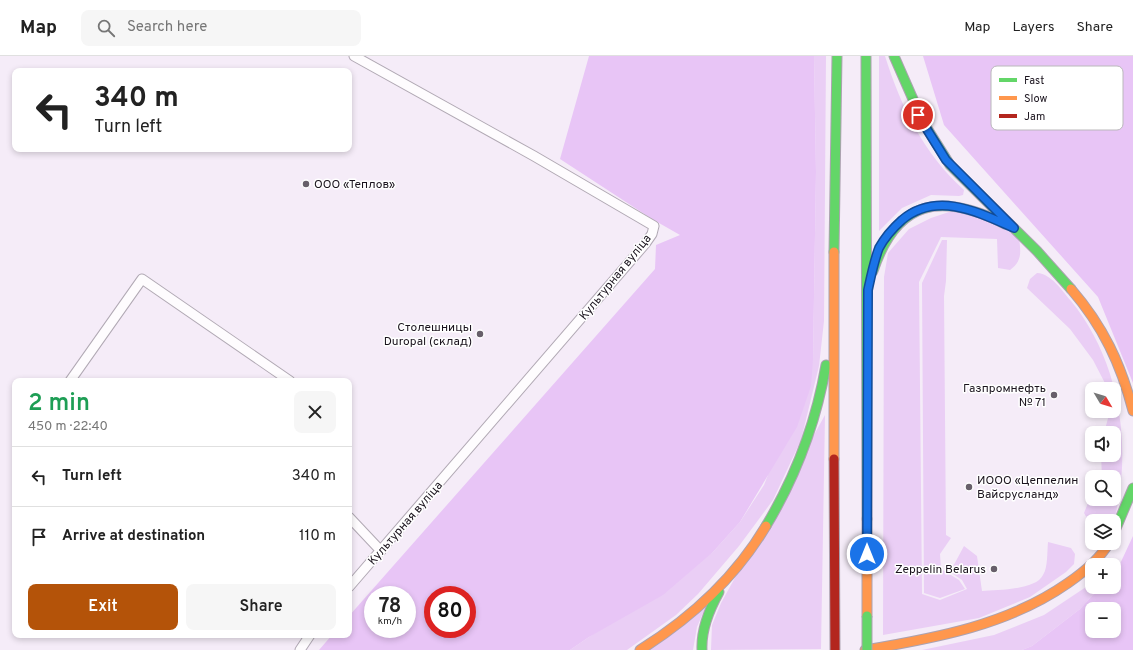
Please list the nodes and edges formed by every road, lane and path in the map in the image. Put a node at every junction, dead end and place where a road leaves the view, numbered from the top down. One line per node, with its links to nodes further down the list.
1 (354, 56): 15 (street, Культурная вуліца)
2 (837, 56): 7 (highway)
3 (866, 56): 6 (highway)
4 (894, 56): 5 (highway)
5 (1014, 228): 6 (highway); 10 (highway)
6 (868, 290): 23 (highway, bridge)
7 (833, 309): 16 (highway); 22 (highway)
8 (72, 378): 9 (street)
9 (286, 378)
10 (1133, 411)
11 (1133, 488): 12 (highway)
12 (1121, 516)
13 (352, 520): 15 (street)
14 (1103, 550): 23 (highway)
15 (381, 551): 17 (street, Культурная вуліца)
16 (725, 582): 20 (highway); 21 (highway)
17 (352, 584)
18 (308, 638): 19 (street)
19 (300, 650)
20 (640, 650)
21 (702, 650)
22 (835, 650)
23 (866, 650)

